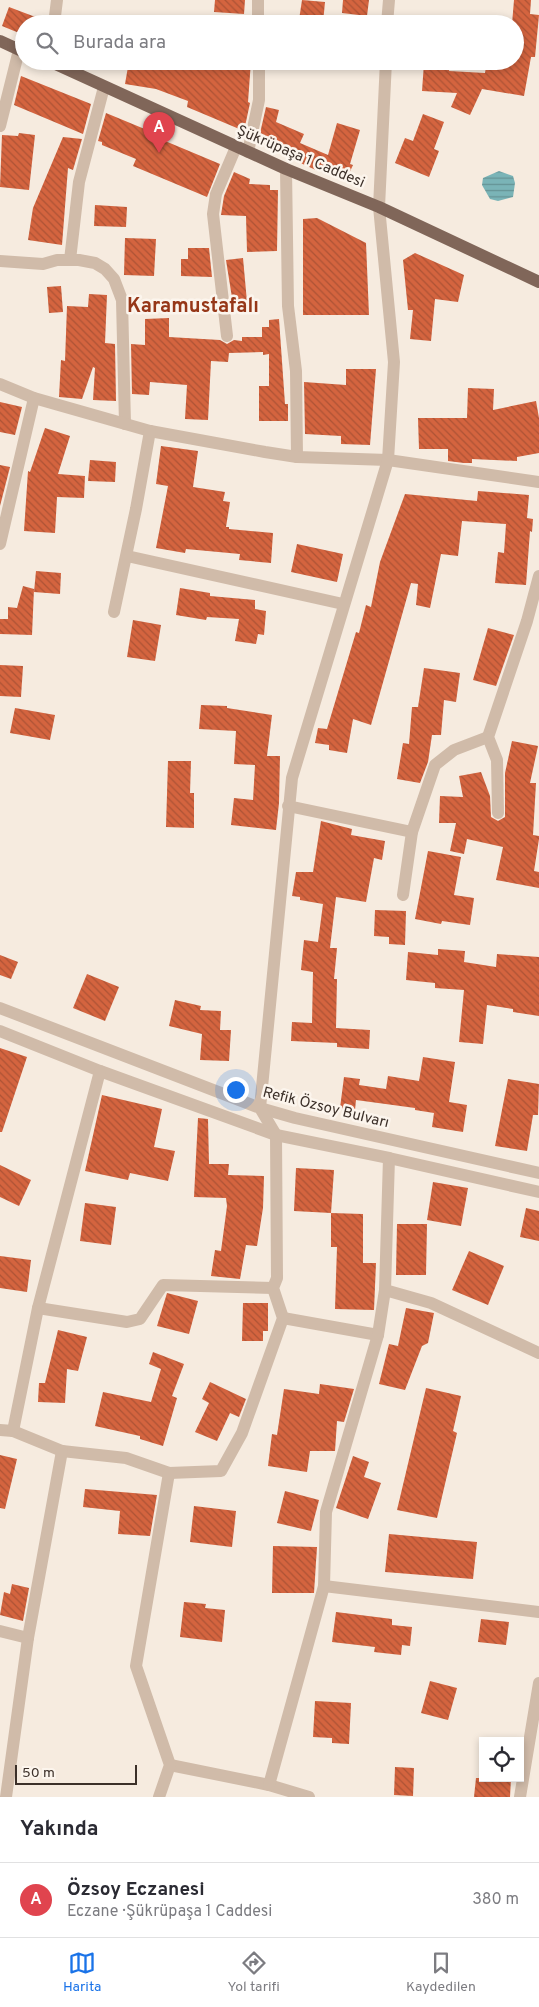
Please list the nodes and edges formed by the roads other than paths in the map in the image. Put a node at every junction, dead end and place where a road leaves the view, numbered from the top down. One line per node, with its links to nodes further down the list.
1 (56, 0): 4 (street)
2 (258, 0): 5 (street)
3 (388, 0): 6 (street)
4 (55, 15)
5 (258, 15)
6 (387, 15)
7 (0, 41): 8 (main road)
8 (15, 48)
9 (16, 70): 14 (street)
10 (68, 70): 13 (main road, Şükrüpaşa 1 Caddesi)
11 (259, 70): 16 (street)
12 (386, 70): 18 (street)
13 (104, 87): 15 (main road, Şükrüpaşa 1 Caddesi); 19 (street)
14 (0, 126)
15 (236, 147): 16 (main road, Şükrüpaşa 1 Caddesi); 22 (street)
16 (248, 152): 17 (main road, Şükrüpaşa 1 Caddesi)
17 (286, 170): 18 (main road, Şükrüpaşa 1 Caddesi); 27 (street)
18 (379, 206): 21 (main road, Şükrüpaşa 1 Caddesi); 28 (street)
19 (70, 260): 20 (street); 25 (street)
20 (0, 261)
21 (539, 282)
22 (227, 336)
23 (0, 384): 24 (street)
24 (34, 398): 25 (street); 30 (street)
25 (125, 424): 26 (street)
26 (150, 431): 27 (street); 31 (street)
27 (297, 458): 28 (street)
28 (388, 460): 29 (street); 33 (street)
29 (539, 482)
30 (0, 544)
31 (126, 556): 33 (street); 34 (street)
32 (539, 576): 35 (street)
33 (343, 604): 36 (street)
34 (114, 612)
35 (488, 737): 37 (street); 38 (street)
36 (288, 806): 38 (street); 43 (street)
37 (498, 813)
38 (412, 832): 39 (street)
39 (403, 895)
40 (0, 1008): 43 (street, Refik Özsoy Bulvarı)
41 (0, 1031): 42 (street)
42 (100, 1071): 44 (street); 50 (street)
43 (260, 1108): 44 (street); 46 (street, Refik Özsoy Bulvarı)
44 (276, 1135): 45 (street); 48 (street)
45 (389, 1158): 47 (street); 49 (street)
46 (539, 1173)
47 (539, 1192)
48 (273, 1288): 50 (street); 51 (street)
49 (385, 1290): 52 (street); 53 (street)
50 (38, 1308): 54 (street)
51 (283, 1318): 52 (street); 56 (street)
52 (378, 1335): 57 (street)
53 (539, 1353)
54 (6, 1430): 55 (street)
55 (62, 1451): 56 (street); 60 (street)
56 (169, 1473): 62 (street)
57 (324, 1586): 58 (street); 63 (street)
58 (539, 1612)
59 (0, 1631): 60 (street)
60 (28, 1638): 64 (street)
61 (539, 1683): 67 (street)
62 (170, 1765): 63 (street); 65 (street)
63 (269, 1785): 66 (street)
64 (6, 1797)
65 (159, 1797)
66 (309, 1797)
67 (520, 1797)

